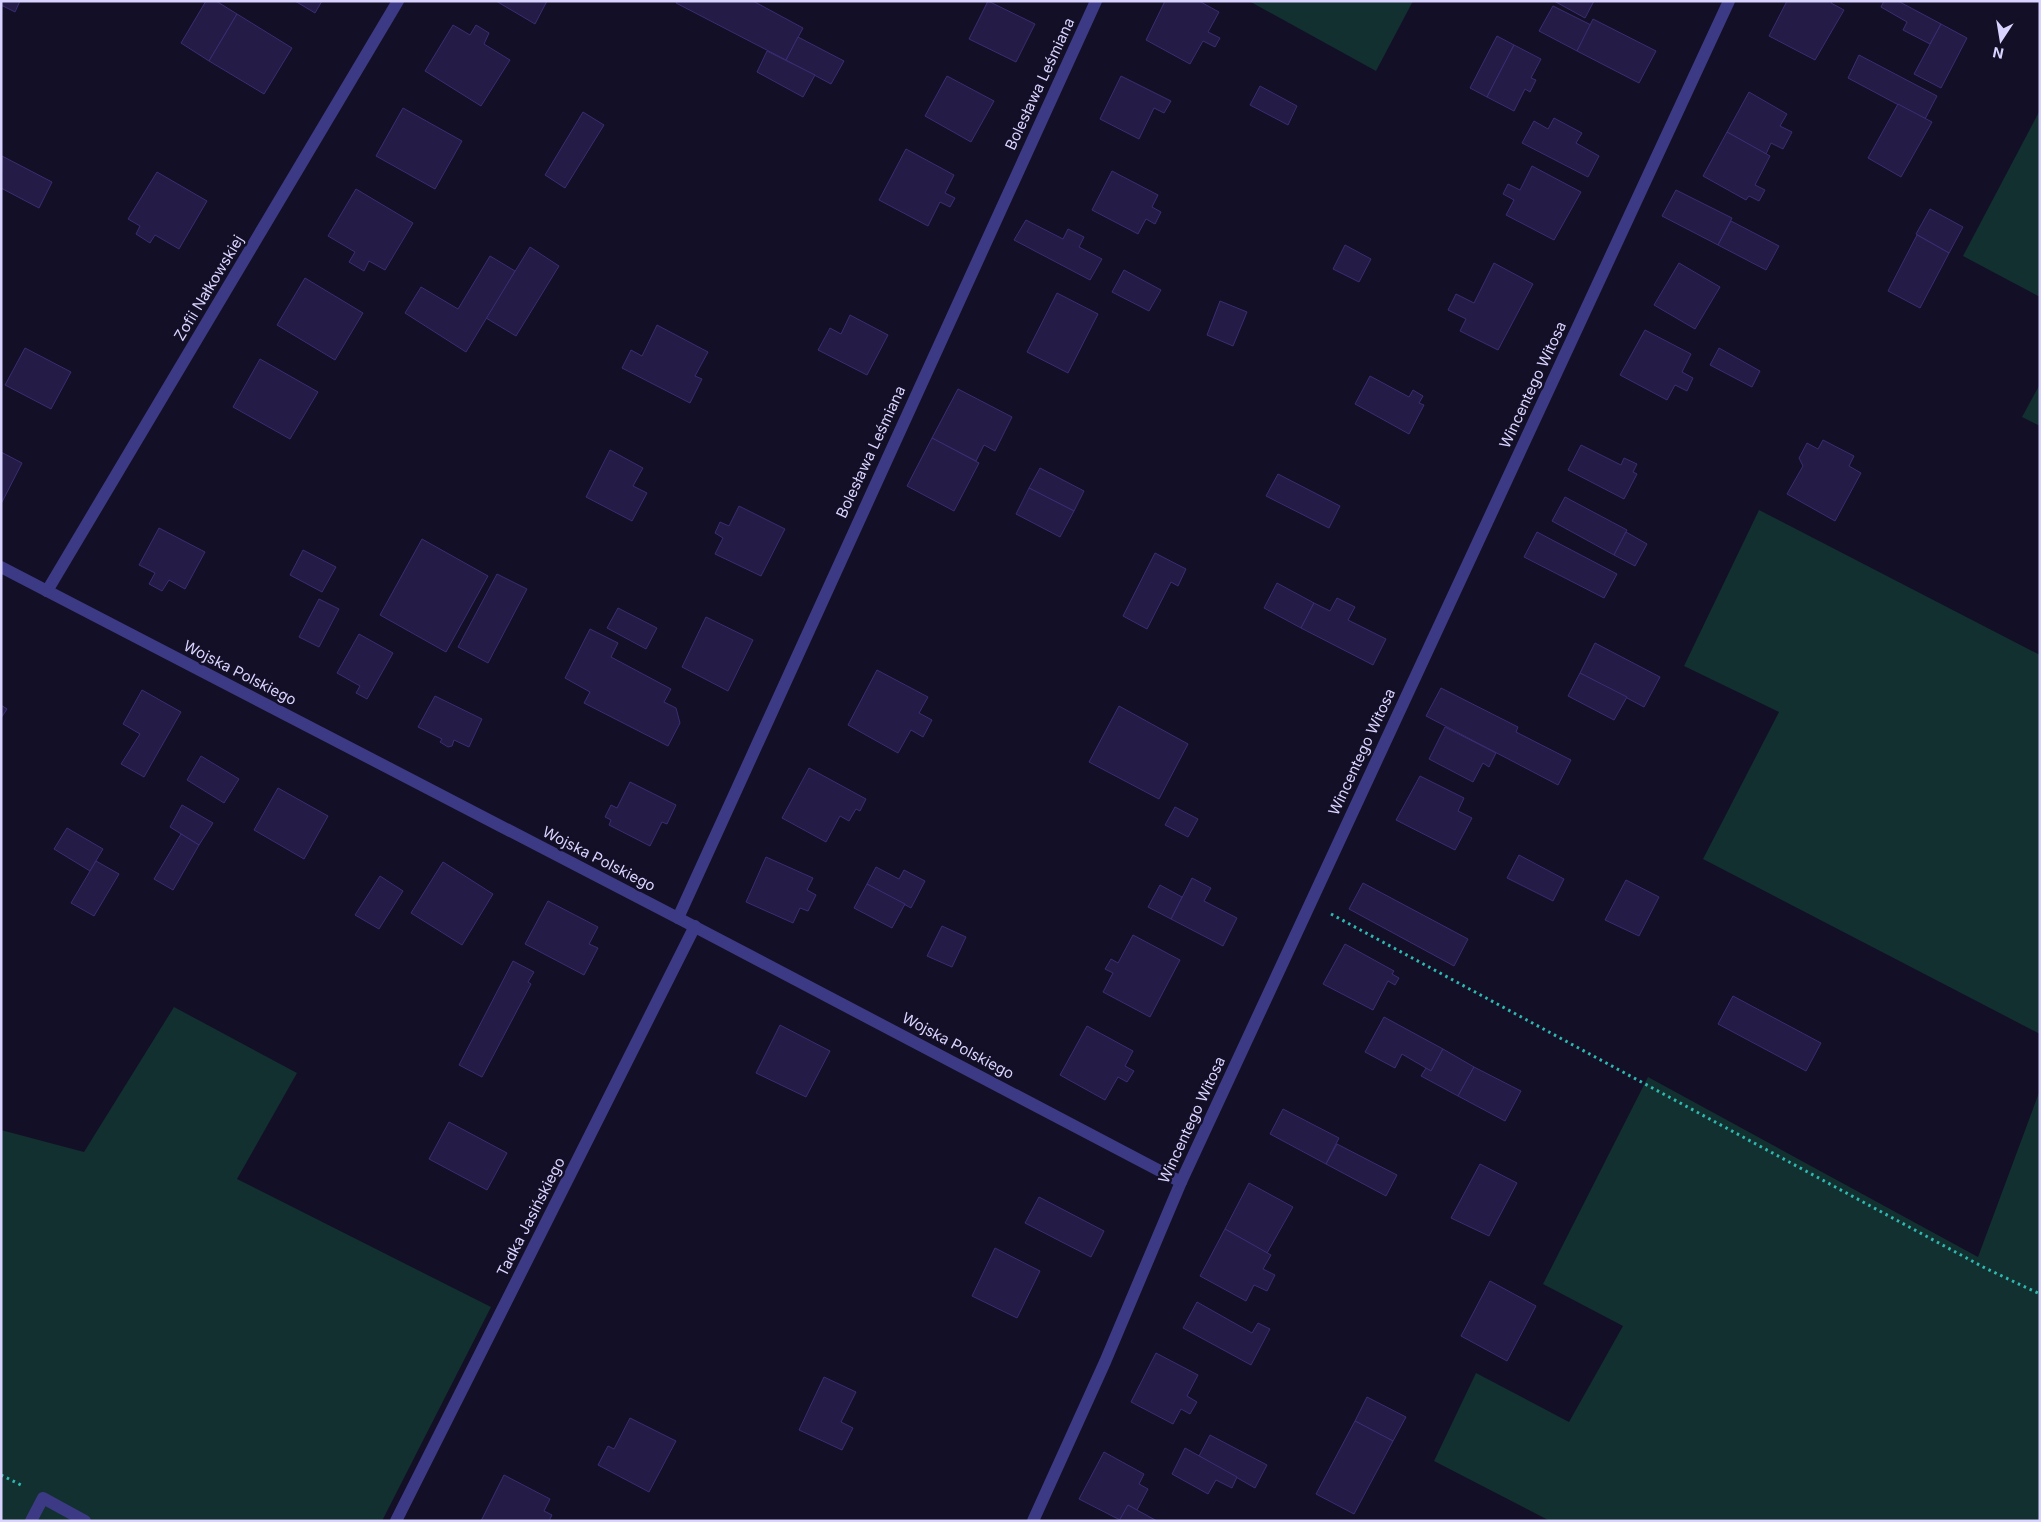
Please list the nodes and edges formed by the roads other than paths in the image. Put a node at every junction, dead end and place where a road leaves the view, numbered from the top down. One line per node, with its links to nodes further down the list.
1 (398, 1): 5 (street, Zofii Nałkowskiej)
2 (1096, 1): 6 (street, Bolesława Leśmiana)
3 (1729, 1): 8 (street, Wincentego Witosa)
4 (1, 567): 5 (street, Wojska Polskiego)
5 (47, 591): 6 (street, Wojska Polskiego)
6 (678, 918): 7 (street, Wojska Polskiego)
7 (695, 926): 8 (street, Wojska Polskiego); 11 (street, Tadka Jasińskiego)
8 (1182, 1182): 12 (street, Wincentego Witosa)
9 (30, 1521): 10 (street)
10 (85, 1521)
11 (396, 1521)
12 (1033, 1521)

